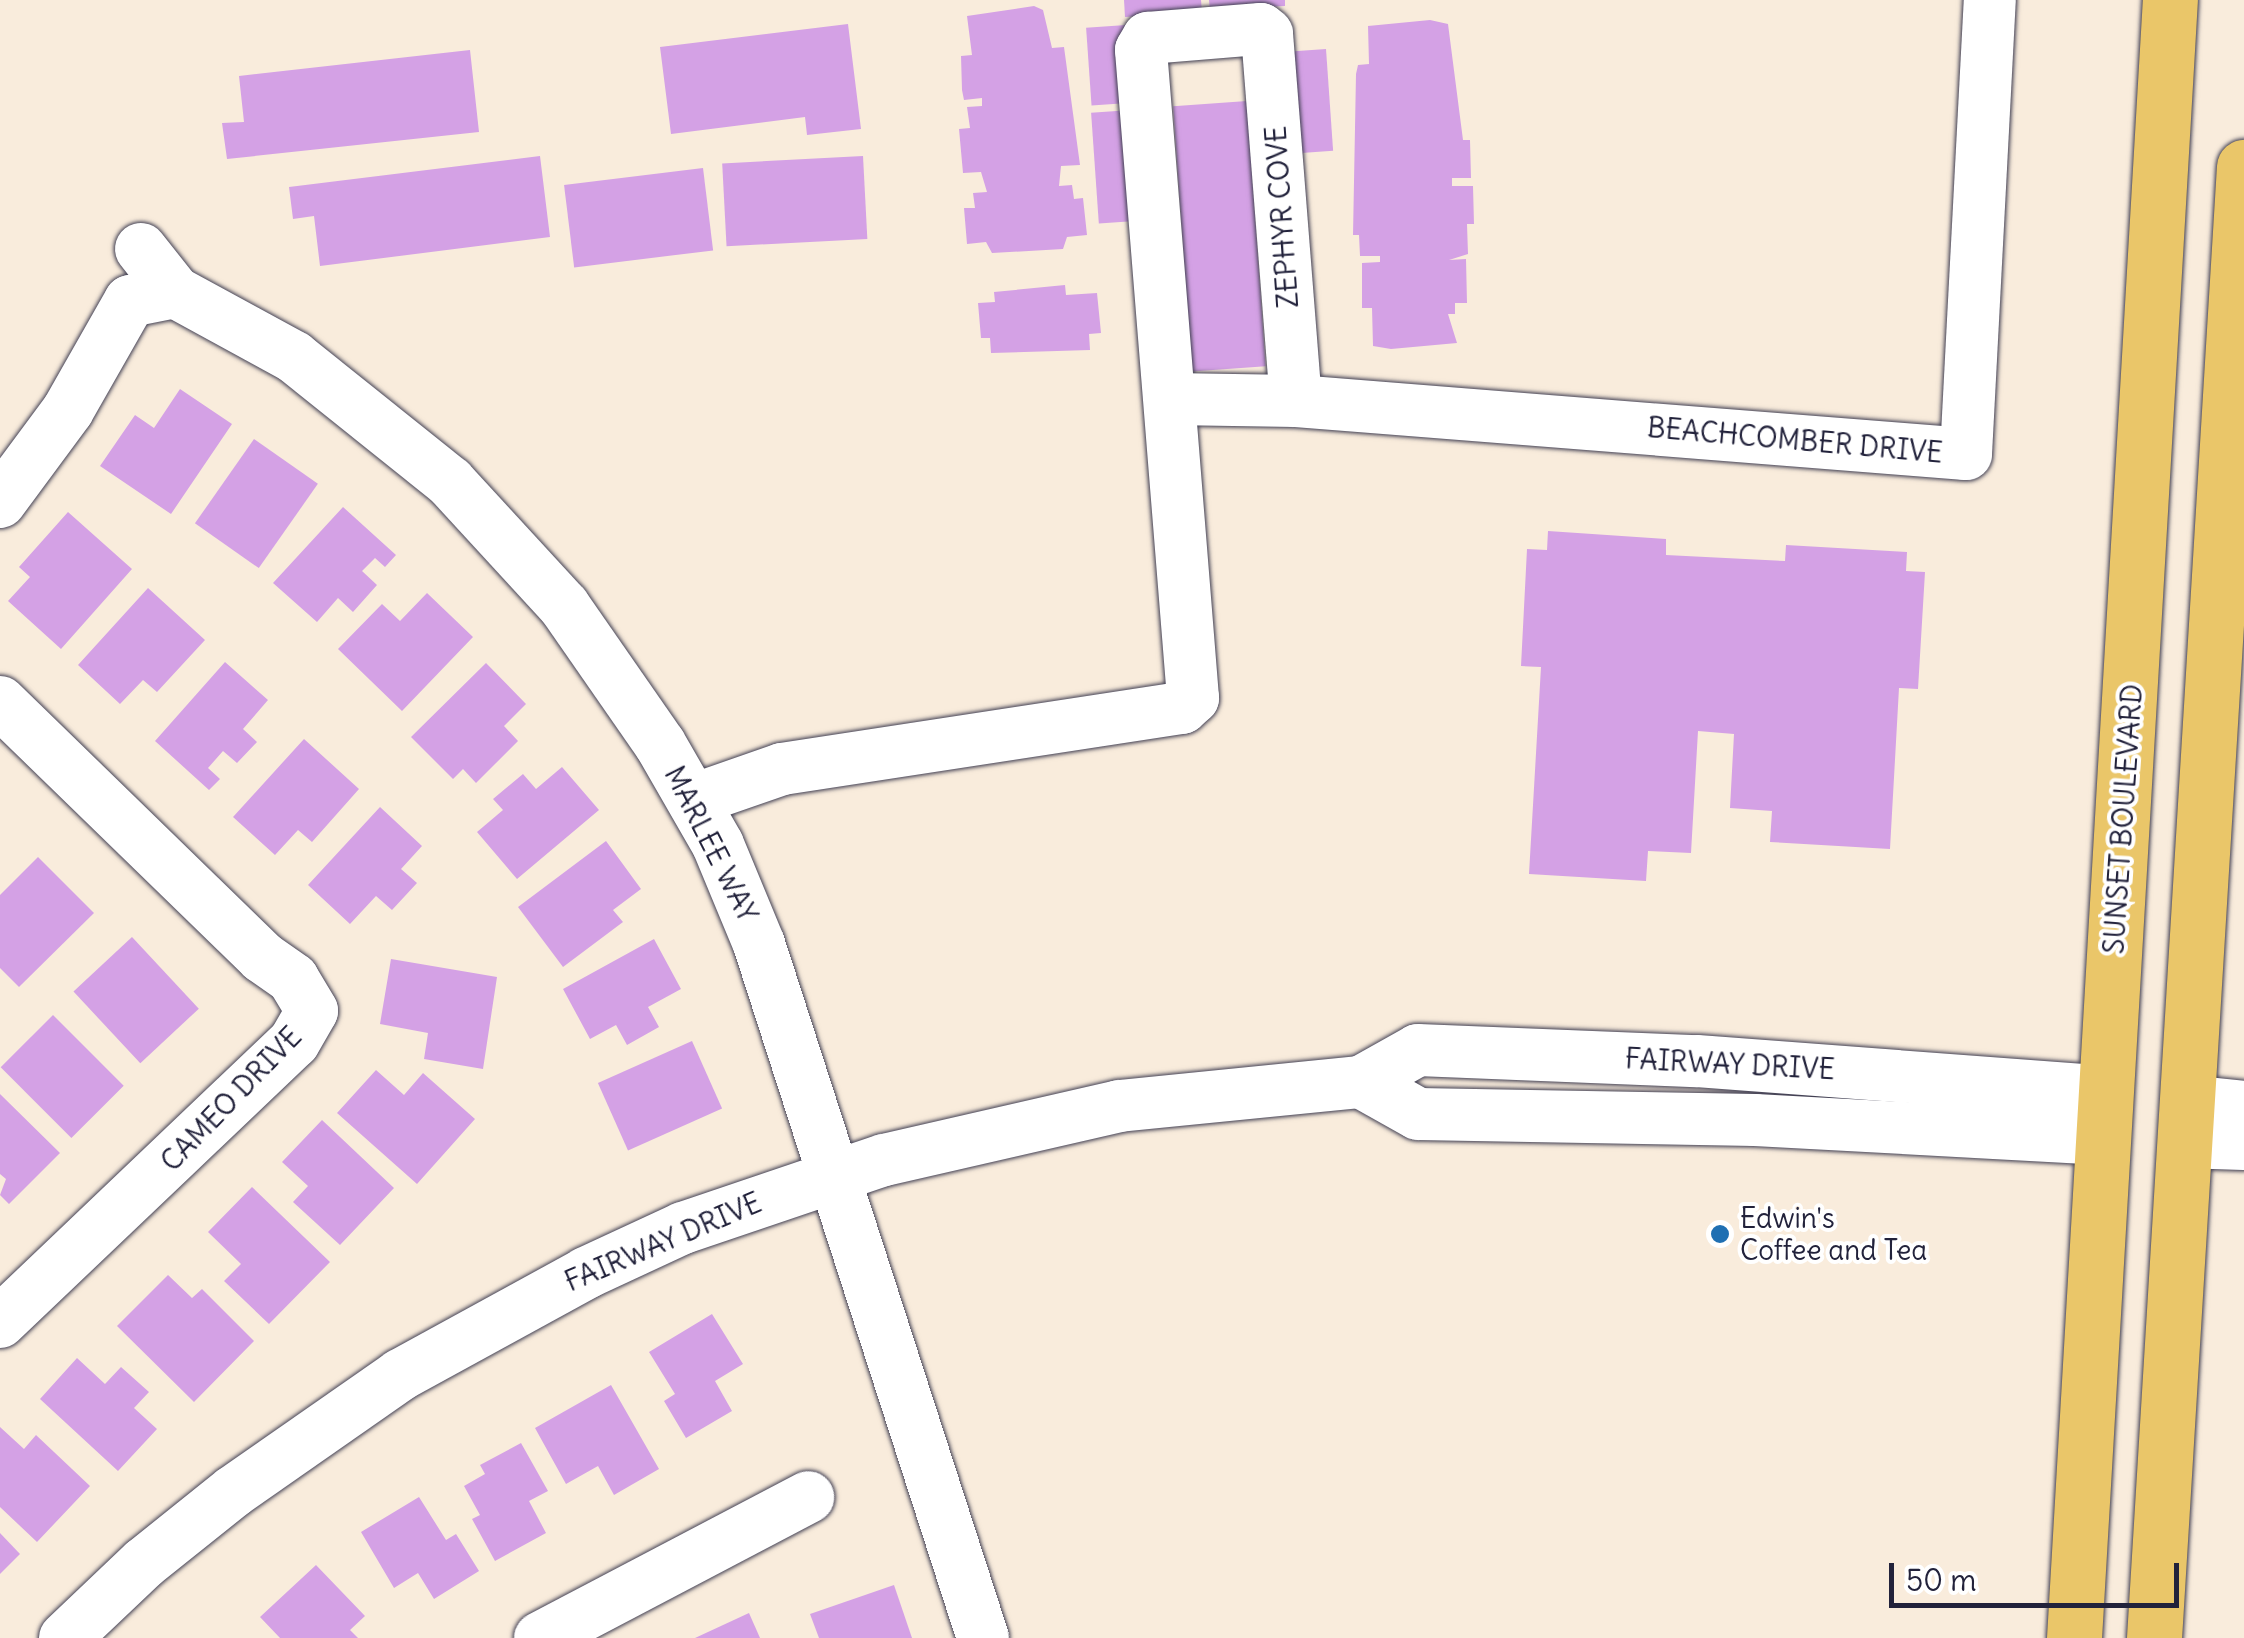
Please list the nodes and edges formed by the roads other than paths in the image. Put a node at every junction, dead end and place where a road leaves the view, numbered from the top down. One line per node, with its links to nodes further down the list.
1 (1990, 0): 7 (street, BEACHCOMBER DRIVE)
2 (2170, 0): 12 (main road, SUNSET BOULEVARD)
3 (2244, 167): 13 (main road)
4 (141, 249): 5 (street, MARLEE WAY)
5 (175, 292): 8 (street); 10 (street, MARLEE WAY)
6 (1171, 399): 7 (street, BEACHCOMBER DRIVE); 7 (street, ZEPHYR COVE); 10 (street)
7 (1296, 401)
8 (0, 502)
9 (0, 702): 16 (street, CAMEO DRIVE)
10 (693, 800): 15 (street, MARLEE WAY)
11 (2244, 1107): 13 (street)
12 (2105, 1116): 13 (main road); 15 (street, FAIRWAY DRIVE); 21 (main road, SUNSET BOULEVARD)
13 (2186, 1122): 14 (street); 22 (main road)
14 (2244, 1144)
15 (832, 1174): 18 (street, FAIRWAY DRIVE); 20 (street, MARLEE WAY)
16 (3, 1315)
17 (808, 1497): 19 (street)
18 (66, 1638)
19 (540, 1638)
20 (983, 1638)
21 (2074, 1638)
22 (2154, 1638)

